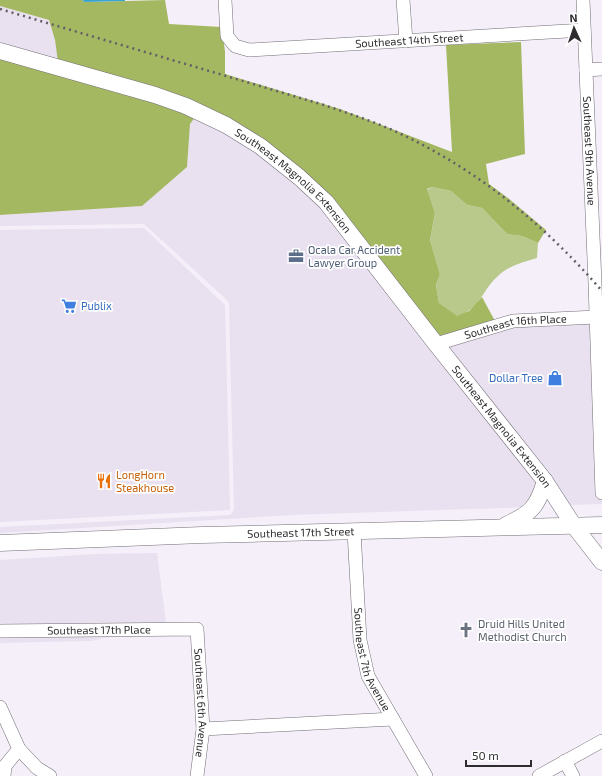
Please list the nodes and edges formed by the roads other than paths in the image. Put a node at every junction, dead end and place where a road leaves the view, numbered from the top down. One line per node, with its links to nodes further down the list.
1 (225, 0): 5 (street, Southeast 14th Street)
2 (404, 0): 5 (street)
3 (583, 0): 4 (street, Southeast 9th Avenue)
4 (584, 30): 5 (street, Southeast 14th Street); 7 (street, Southeast 9th Avenue)
5 (406, 41)
6 (0, 51): 11 (main road, Southeast Magnolia Extension)
7 (586, 70): 8 (street); 9 (street, Southeast 9th Avenue)
8 (602, 70)
9 (596, 174): 10 (street, Southeast 9th Avenue)
10 (596, 317): 11 (street, Southeast 16th Place); 13 (street, Southeast 9th Avenue)
11 (436, 344): 12 (main road, Southeast Magnolia Extension)
12 (545, 481): 15 (main road, Southeast Magnolia Extension); 16 (main road)
13 (602, 493)
14 (602, 525): 15 (main road, Southeast 17th Street)
15 (574, 526): 16 (main road, Southeast 17th Street); 19 (main road, Southeast Magnolia Extension)
16 (501, 528): 17 (main road, Southeast 17th Street)
17 (354, 531): 18 (main road, Southeast 17th Street); 23 (street, Southeast 7th Avenue)
18 (0, 543)
19 (602, 562)
20 (197, 629): 21 (street, Southeast 17th Place); 24 (street, Southeast 6th Avenue)
21 (0, 631)
22 (0, 707): 26 (street)
23 (393, 720): 24 (street); 31 (street, Southeast 7th Avenue)
24 (203, 729): 30 (street, Southeast 6th Avenue)
25 (602, 741): 27 (street)
26 (19, 749): 28 (street); 29 (street)
27 (565, 761): 32 (street); 33 (street)
28 (4, 776)
29 (50, 776)
30 (197, 776)
31 (426, 776)
32 (539, 776)
33 (573, 776)

